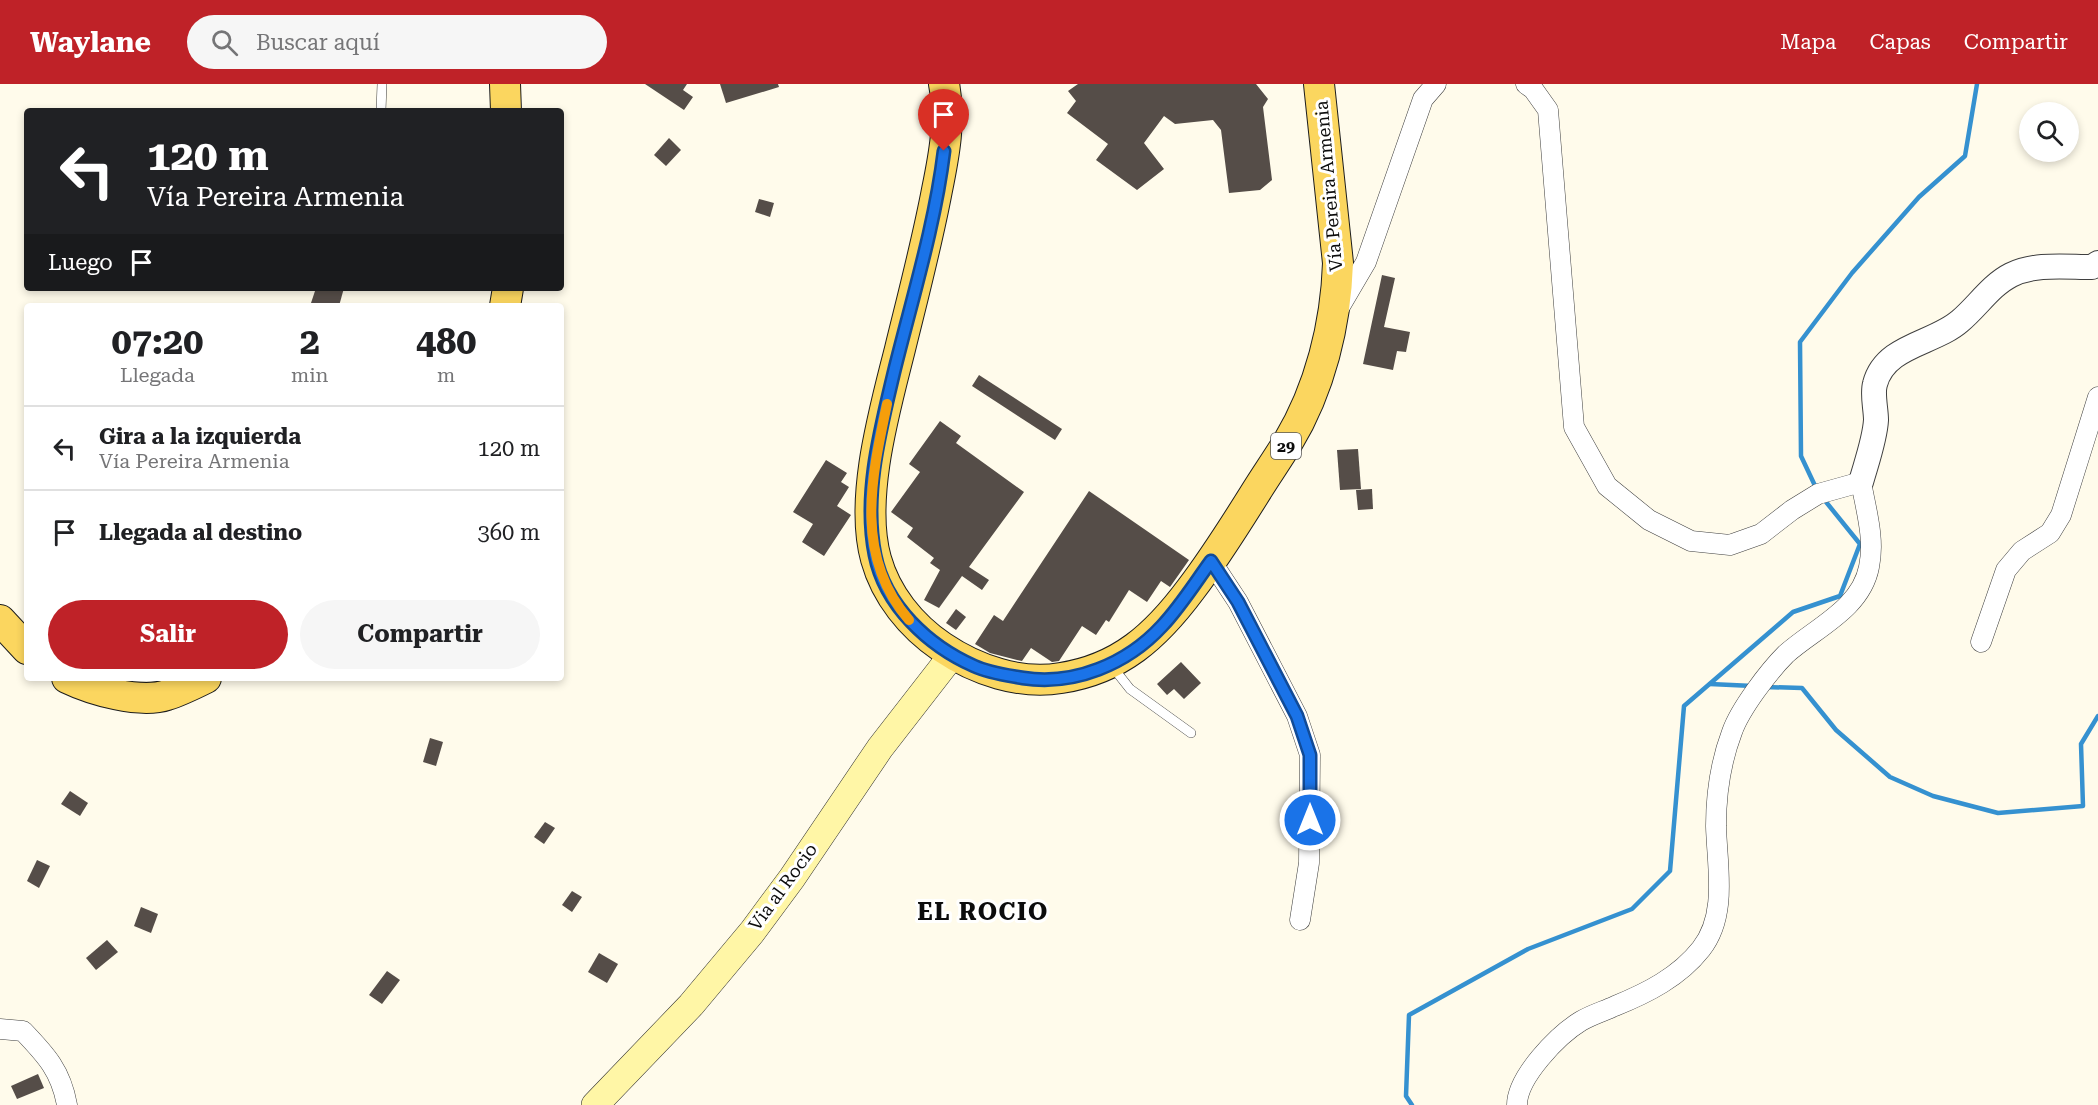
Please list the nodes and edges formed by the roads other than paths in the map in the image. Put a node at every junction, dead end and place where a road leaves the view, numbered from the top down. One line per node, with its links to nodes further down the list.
1 (382, 84): 7 (lane)
2 (505, 84): 8 (main road)
3 (944, 84): 17 (main road, Vía Pereira Armenia / 29)
4 (1319, 84): 10 (main road, Vía Pereira Armenia / 29)
5 (1436, 84): 10 (street)
6 (1526, 84): 12 (street)
7 (381, 108)
8 (506, 108)
9 (2096, 268): 12 (street)
10 (1333, 317): 13 (main road, Vía Pereira Armenia / 29)
11 (2098, 397): 15 (street)
12 (1861, 482): 26 (street)
13 (1211, 561): 18 (main road, Vía Pereira Armenia / 29); 22 (street)
14 (0, 620): 16 (main road)
15 (1981, 642)
16 (24, 646)
17 (953, 654): 18 (main road, Vía Pereira Armenia / 29); 25 (main road, Via al Rocio)
18 (1110, 664): 21 (lane)
19 (73, 681): 20 (main road)
20 (199, 681)
21 (1191, 733)
22 (1300, 920)
23 (0, 1029): 24 (street)
24 (67, 1105)
25 (595, 1105)
26 (1517, 1105)

